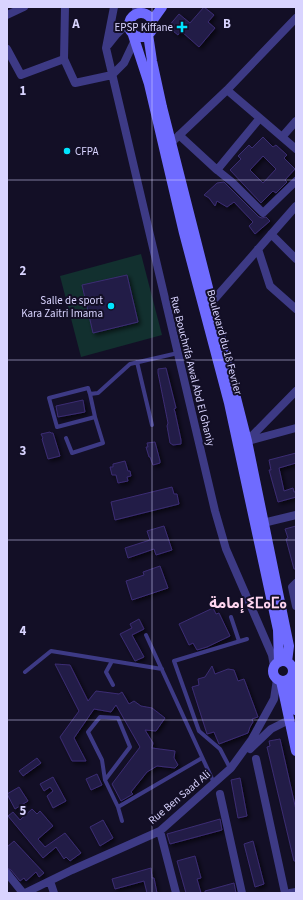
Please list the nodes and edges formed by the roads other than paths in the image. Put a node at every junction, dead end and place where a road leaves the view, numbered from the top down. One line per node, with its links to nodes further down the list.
1 (24, 7): 6 (street)
2 (65, 7): 13 (street)
3 (114, 7): 11 (street)
4 (162, 7): 8 (main road)
5 (141, 10): 8 (main road); 9 (main road)
6 (7, 15)
7 (296, 18): 15 (street)
8 (152, 21): 10 (main road)
9 (132, 32): 10 (main road); 11 (street); 14 (street); 38 (main road, Boulevard du 18 Fevrier)
10 (149, 33): 20 (main road, Boulevard du 18 Fevrier)
11 (106, 48): 14 (street, Rue Bouchrifa Awal Abd El Ghaniy)
12 (7, 49): 13 (street)
13 (64, 59): 14 (street)
14 (112, 75): 30 (street, Rue Bouchrifa Awal Abd El Ghaniy)
15 (227, 90): 16 (street); 18 (street)
16 (260, 118): 19 (street); 22 (street)
17 (296, 121): 19 (street)
18 (179, 135): 20 (street); 22 (street)
19 (282, 137): 21 (street)
20 (172, 142): 28 (main road, Boulevard du 18 Fevrier)
21 (296, 149)
22 (216, 170): 23 (street)
23 (296, 181)
24 (296, 206): 25 (street)
25 (271, 234): 26 (street); 27 (street)
26 (258, 249): 28 (street); 29 (street)
27 (296, 259)
28 (211, 303): 38 (main road, Boulevard du 18 Fevrier)
29 (296, 309)
30 (178, 353): 31 (lane); 49 (street, Rue Bouchrifa Awal Abd El Ghaniy)
31 (137, 362): 33 (lane); 35 (lane)
32 (296, 391): 38 (street)
33 (90, 394): 34 (lane); 34 (lane)
34 (95, 417): 37 (lane)
35 (152, 425)
36 (296, 428): 38 (street)
37 (66, 438)
38 (242, 442): 40 (main road, Boulevard du 18 Fevrier); 49 (main road, Boulevard du 18 Fevrier)
39 (296, 515): 40 (street)
40 (263, 523): 49 (main road, Boulevard du 18 Fevrier)
41 (296, 583): 42 (street)
42 (296, 606)
43 (231, 617): 46 (lane)
44 (146, 635): 48 (lane)
45 (247, 639): 46 (lane)
46 (239, 641): 57 (lane)
47 (112, 661): 48 (lane); 50 (lane); 51 (lane)
48 (162, 669): 55 (lane)
49 (285, 671): 52 (main road); 53 (main road); 57 (street, Rue Ben Saad Ali)
50 (25, 672)
51 (113, 685)
52 (296, 710)
53 (289, 720): 54 (main road); 57 (street)
54 (296, 751)
55 (202, 758): 59 (lane); 61 (lane)
56 (256, 759): 71 (street)
57 (231, 768): 59 (street, Rue Ben Saad Ali)
58 (105, 780): 58 (lane); 61 (lane)
59 (214, 783): 63 (street, Rue Ben Saad Ali)
60 (220, 794): 70 (street)
61 (118, 807): 62 (lane)
62 (122, 821)
63 (160, 831): 65 (street, Rue Ben Saad Ali); 69 (street)
64 (7, 873): 67 (street)
65 (50, 881): 67 (street, Rue Ben Saad Ali); 68 (street)
66 (296, 892): 72 (street)
67 (24, 893)
68 (54, 893)
69 (176, 893)
70 (242, 893)
71 (285, 893)
72 (290, 893)

